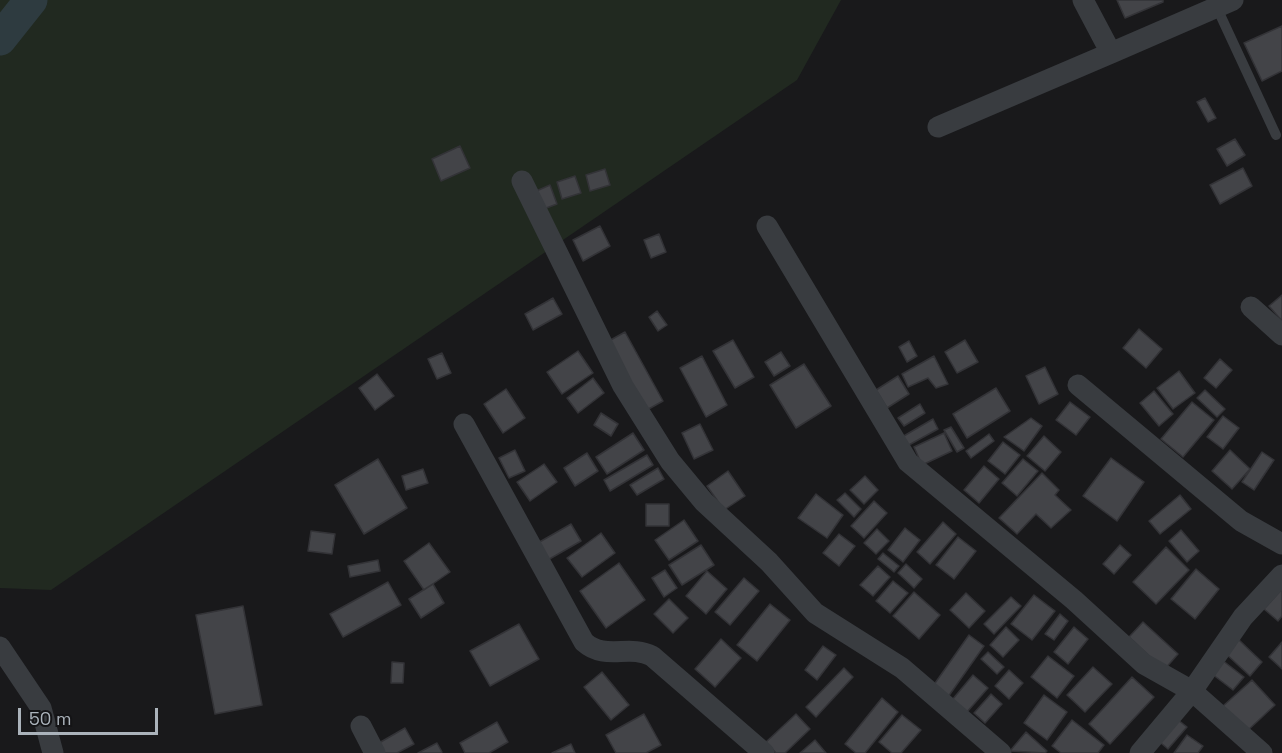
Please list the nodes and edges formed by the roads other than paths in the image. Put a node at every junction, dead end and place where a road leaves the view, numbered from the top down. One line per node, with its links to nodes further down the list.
1 (1083, 0): 3 (street)
2 (1225, 4): 3 (street); 5 (lane)
3 (1111, 53): 4 (street)
4 (938, 127)
5 (1276, 135)
6 (522, 181): 20 (street)
7 (767, 226): 15 (street)
8 (1251, 307): 9 (street)
9 (1282, 335)
10 (1078, 385): 12 (street)
11 (464, 424): 19 (street)
12 (1282, 544)
13 (1282, 575): 15 (street)
14 (0, 647): 17 (street)
15 (1192, 691): 21 (street); 22 (street)
16 (361, 726): 18 (street)
17 (53, 753)
18 (375, 753)
19 (764, 753)
20 (1001, 753)
21 (1140, 753)
22 (1262, 753)

